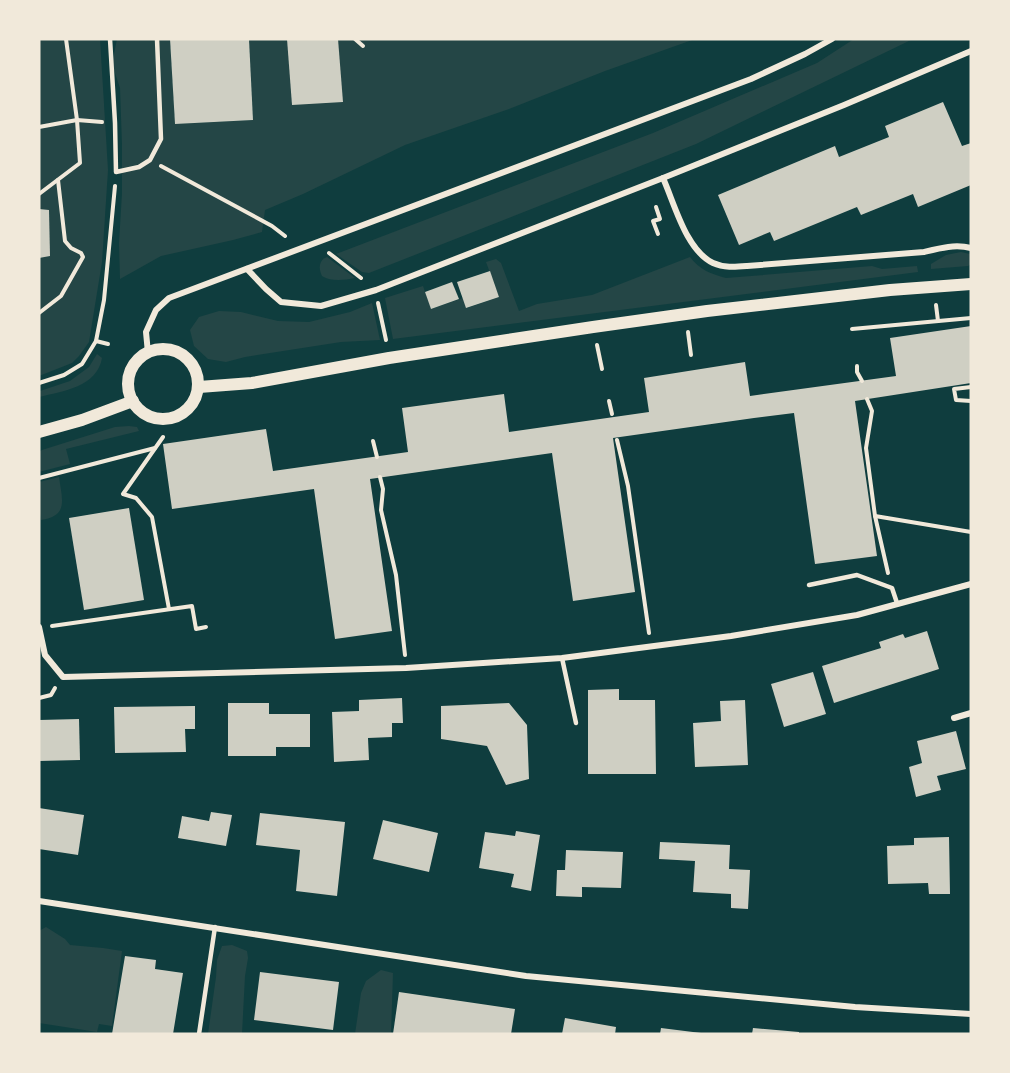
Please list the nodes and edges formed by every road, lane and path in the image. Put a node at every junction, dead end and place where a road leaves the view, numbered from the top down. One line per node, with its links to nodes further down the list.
1 (66, 39): 8 (path)
2 (110, 39): 9 (lane)
3 (157, 39): 11 (lane)
4 (355, 39): 6 (path)
5 (832, 39): 21 (street)
6 (363, 46)
7 (971, 51): 13 (street)
8 (77, 120): 9 (path); 10 (path); 14 (path)
9 (115, 123): 12 (lane)
10 (39, 127)
11 (150, 160): 12 (lane); 18 (path)
12 (116, 172): 32 (path)
13 (663, 178): 19 (street); 21 (street)
14 (58, 180): 15 (path); 26 (path)
15 (39, 194)
16 (655, 205): 17 (path)
17 (658, 234)
18 (285, 236)
19 (971, 248)
20 (329, 253): 22 (path)
21 (247, 269): 35 (street)
22 (363, 279)
23 (971, 284): 41 (main road)
24 (379, 305): 31 (path)
25 (936, 305): 28 (path)
26 (39, 313)
27 (971, 318): 28 (path)
28 (938, 321): 29 (path)
29 (852, 329)
30 (688, 332): 36 (path)
31 (386, 340)
32 (96, 341): 33 (path); 40 (path)
33 (108, 344)
34 (597, 345): 38 (path)
35 (148, 353): 41 (main road); 46 (main road)
36 (691, 355)
37 (857, 366): 39 (path)
38 (602, 369)
39 (862, 381)
40 (39, 382)
41 (199, 387): 46 (main road)
42 (971, 387): 45 (path)
43 (867, 399): 56 (path)
44 (609, 401): 47 (path)
45 (971, 401)
46 (133, 402): 48 (main road)
47 (612, 414)
48 (39, 432)
49 (163, 437): 52 (path)
50 (617, 440): 65 (path)
51 (374, 441): 53 (path)
52 (156, 448): 55 (path); 62 (path)
53 (377, 457)
54 (380, 477): 67 (path)
55 (39, 478)
56 (875, 516): 57 (path); 60 (path)
57 (971, 532)
58 (971, 584): 61 (street)
59 (809, 585): 60 (lane)
60 (892, 588): 61 (lane)
61 (897, 603): 65 (street)
62 (169, 609): 63 (path); 64 (path)
63 (206, 627)
64 (39, 628): 67 (street)
65 (651, 646): 66 (street)
66 (562, 658): 67 (street); 70 (lane)
67 (406, 668)
68 (971, 713): 69 (street)
69 (954, 718)
70 (576, 723)
71 (39, 901): 72 (street)
72 (215, 927): 73 (street); 74 (lane)
73 (971, 1014)
74 (199, 1034)

